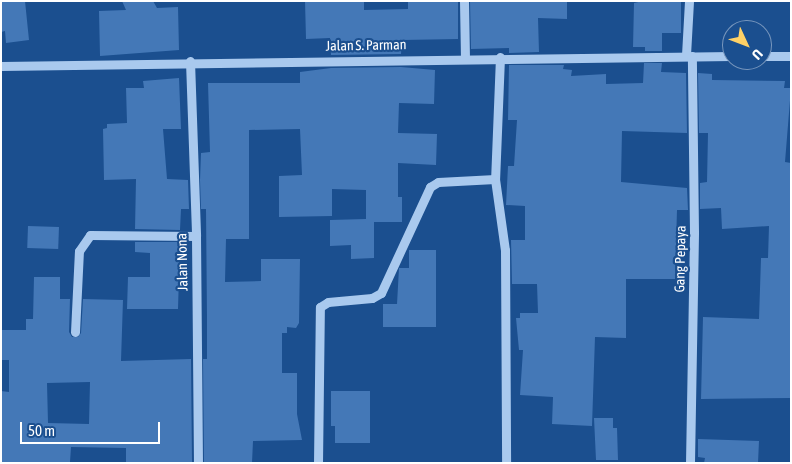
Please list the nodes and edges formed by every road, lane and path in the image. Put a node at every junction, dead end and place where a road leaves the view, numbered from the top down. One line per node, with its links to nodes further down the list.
1 (464, 1): 7 (street)
2 (689, 1): 3 (street, Gang Pepaya)
3 (689, 55): 4 (street, Jalan S. Parman); 8 (street, Jalan S. Parman); 17 (street, Gang Pepaya)
4 (722, 56)
5 (772, 56): 6 (street)
6 (791, 56)
7 (465, 57): 8 (street, Jalan S. Parman); 9 (street, Jalan S. Parman)
8 (500, 57): 11 (street)
9 (190, 61): 10 (street, Jalan S. Parman); 12 (street, Jalan Nona)
10 (1, 66)
11 (495, 179): 15 (street); 16 (street)
12 (196, 236): 13 (street); 14 (street, Jalan Nona)
13 (75, 332)
14 (198, 463)
15 (318, 463)
16 (506, 463)
17 (690, 463)

